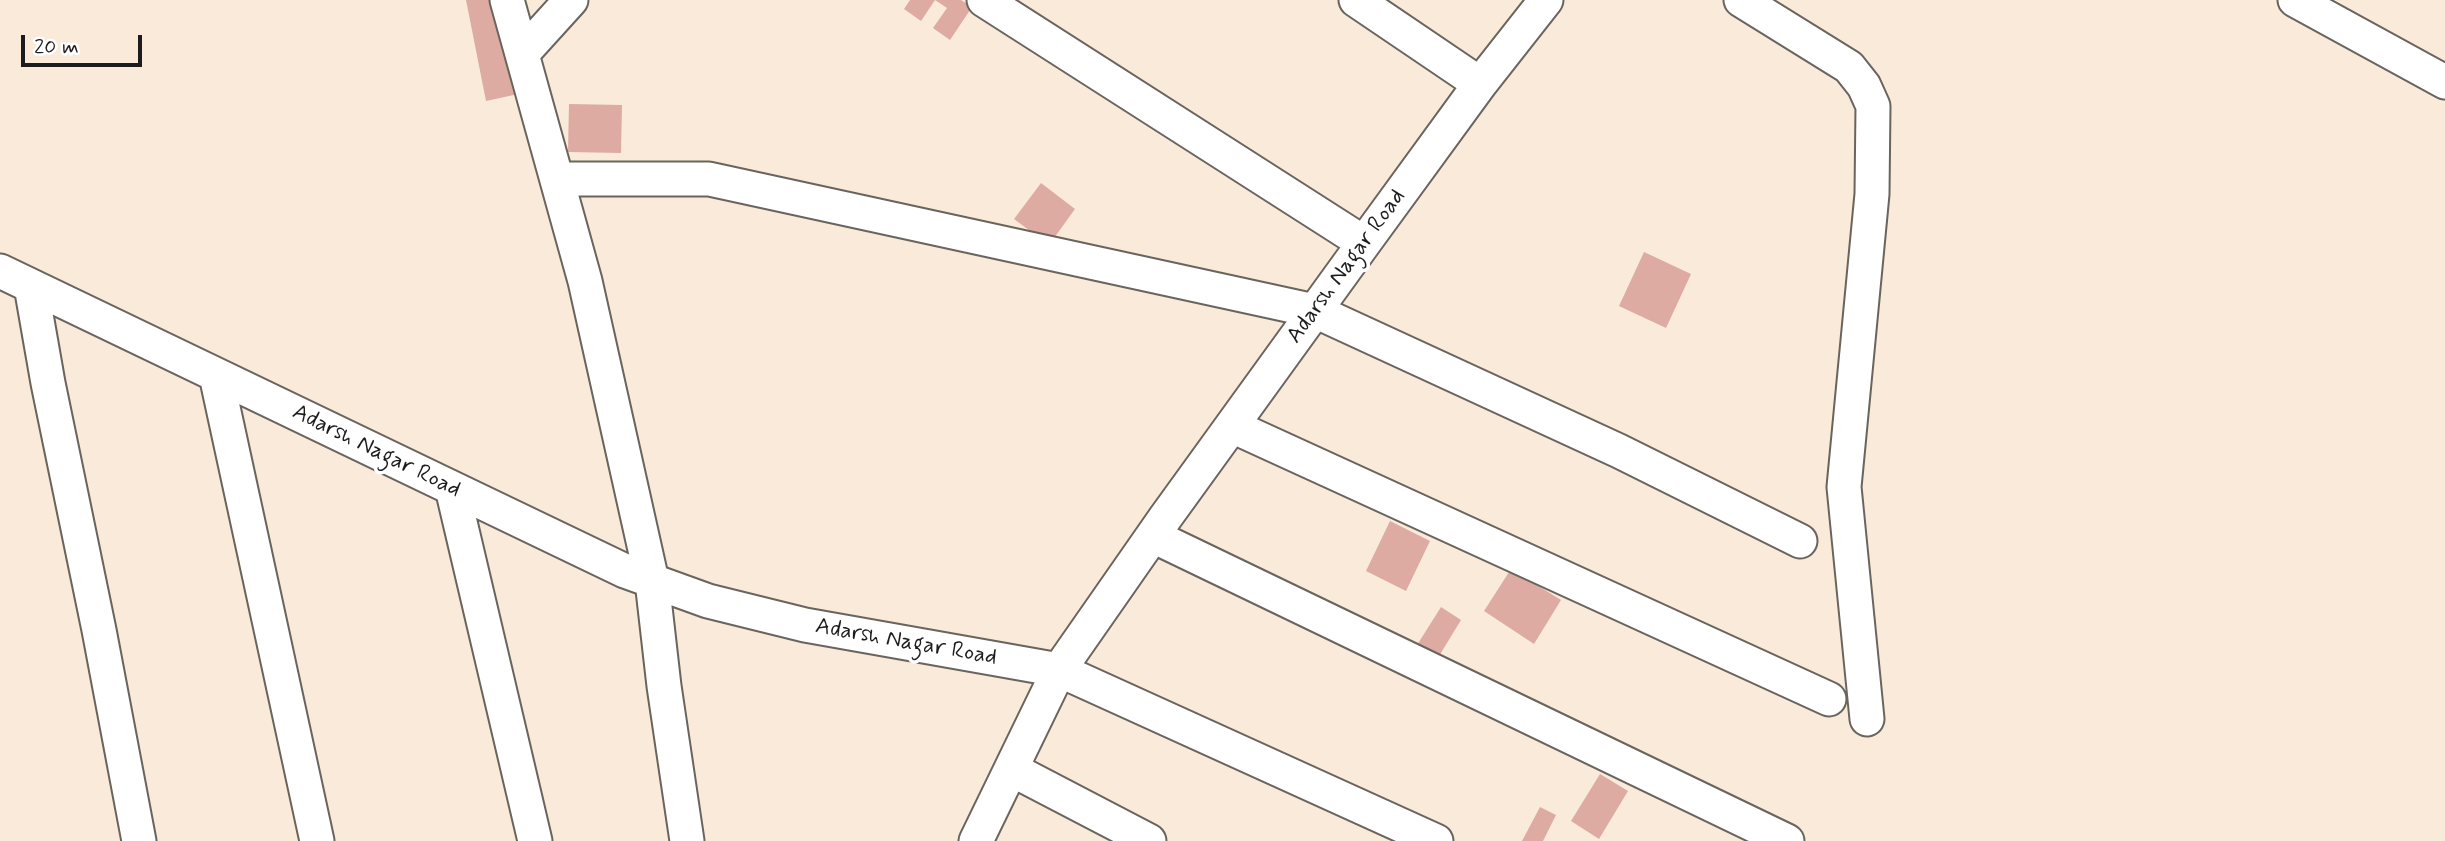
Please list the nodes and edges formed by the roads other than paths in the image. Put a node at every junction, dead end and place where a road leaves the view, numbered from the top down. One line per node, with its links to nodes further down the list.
1 (508, 0): 8 (street)
2 (571, 0): 8 (street)
3 (984, 0): 12 (street)
4 (1356, 0): 10 (street)
5 (1546, 0): 10 (street, Adarsh Nagar Road)
6 (1741, 0): 24 (street)
7 (2295, 0): 9 (street)
8 (522, 54): 11 (street)
9 (2445, 82)
10 (1479, 85): 12 (street, Adarsh Nagar Road)
11 (557, 179): 15 (street); 21 (street)
12 (1364, 243): 15 (street, Adarsh Nagar Road)
13 (0, 271): 14 (street, Adarsh Nagar Road)
14 (31, 286): 16 (street, Adarsh Nagar Road); 26 (street)
15 (1315, 311): 17 (street, Adarsh Nagar Road); 20 (street)
16 (216, 375): 18 (street, Adarsh Nagar Road); 27 (street)
17 (1232, 426): 19 (street, Adarsh Nagar Road); 23 (street)
18 (452, 488): 21 (street, Adarsh Nagar Road); 28 (street)
19 (1153, 536): 22 (street, Adarsh Nagar Road); 33 (street)
20 (1800, 541)
21 (652, 581): 22 (street, Adarsh Nagar Road); 29 (street)
22 (1059, 670): 25 (street); 32 (street)
23 (1829, 699)
24 (1867, 719)
25 (1011, 769): 30 (street); 31 (street)
26 (139, 841)
27 (317, 841)
28 (535, 841)
29 (687, 841)
30 (976, 841)
31 (1149, 841)
32 (1436, 841)
33 (1787, 841)

